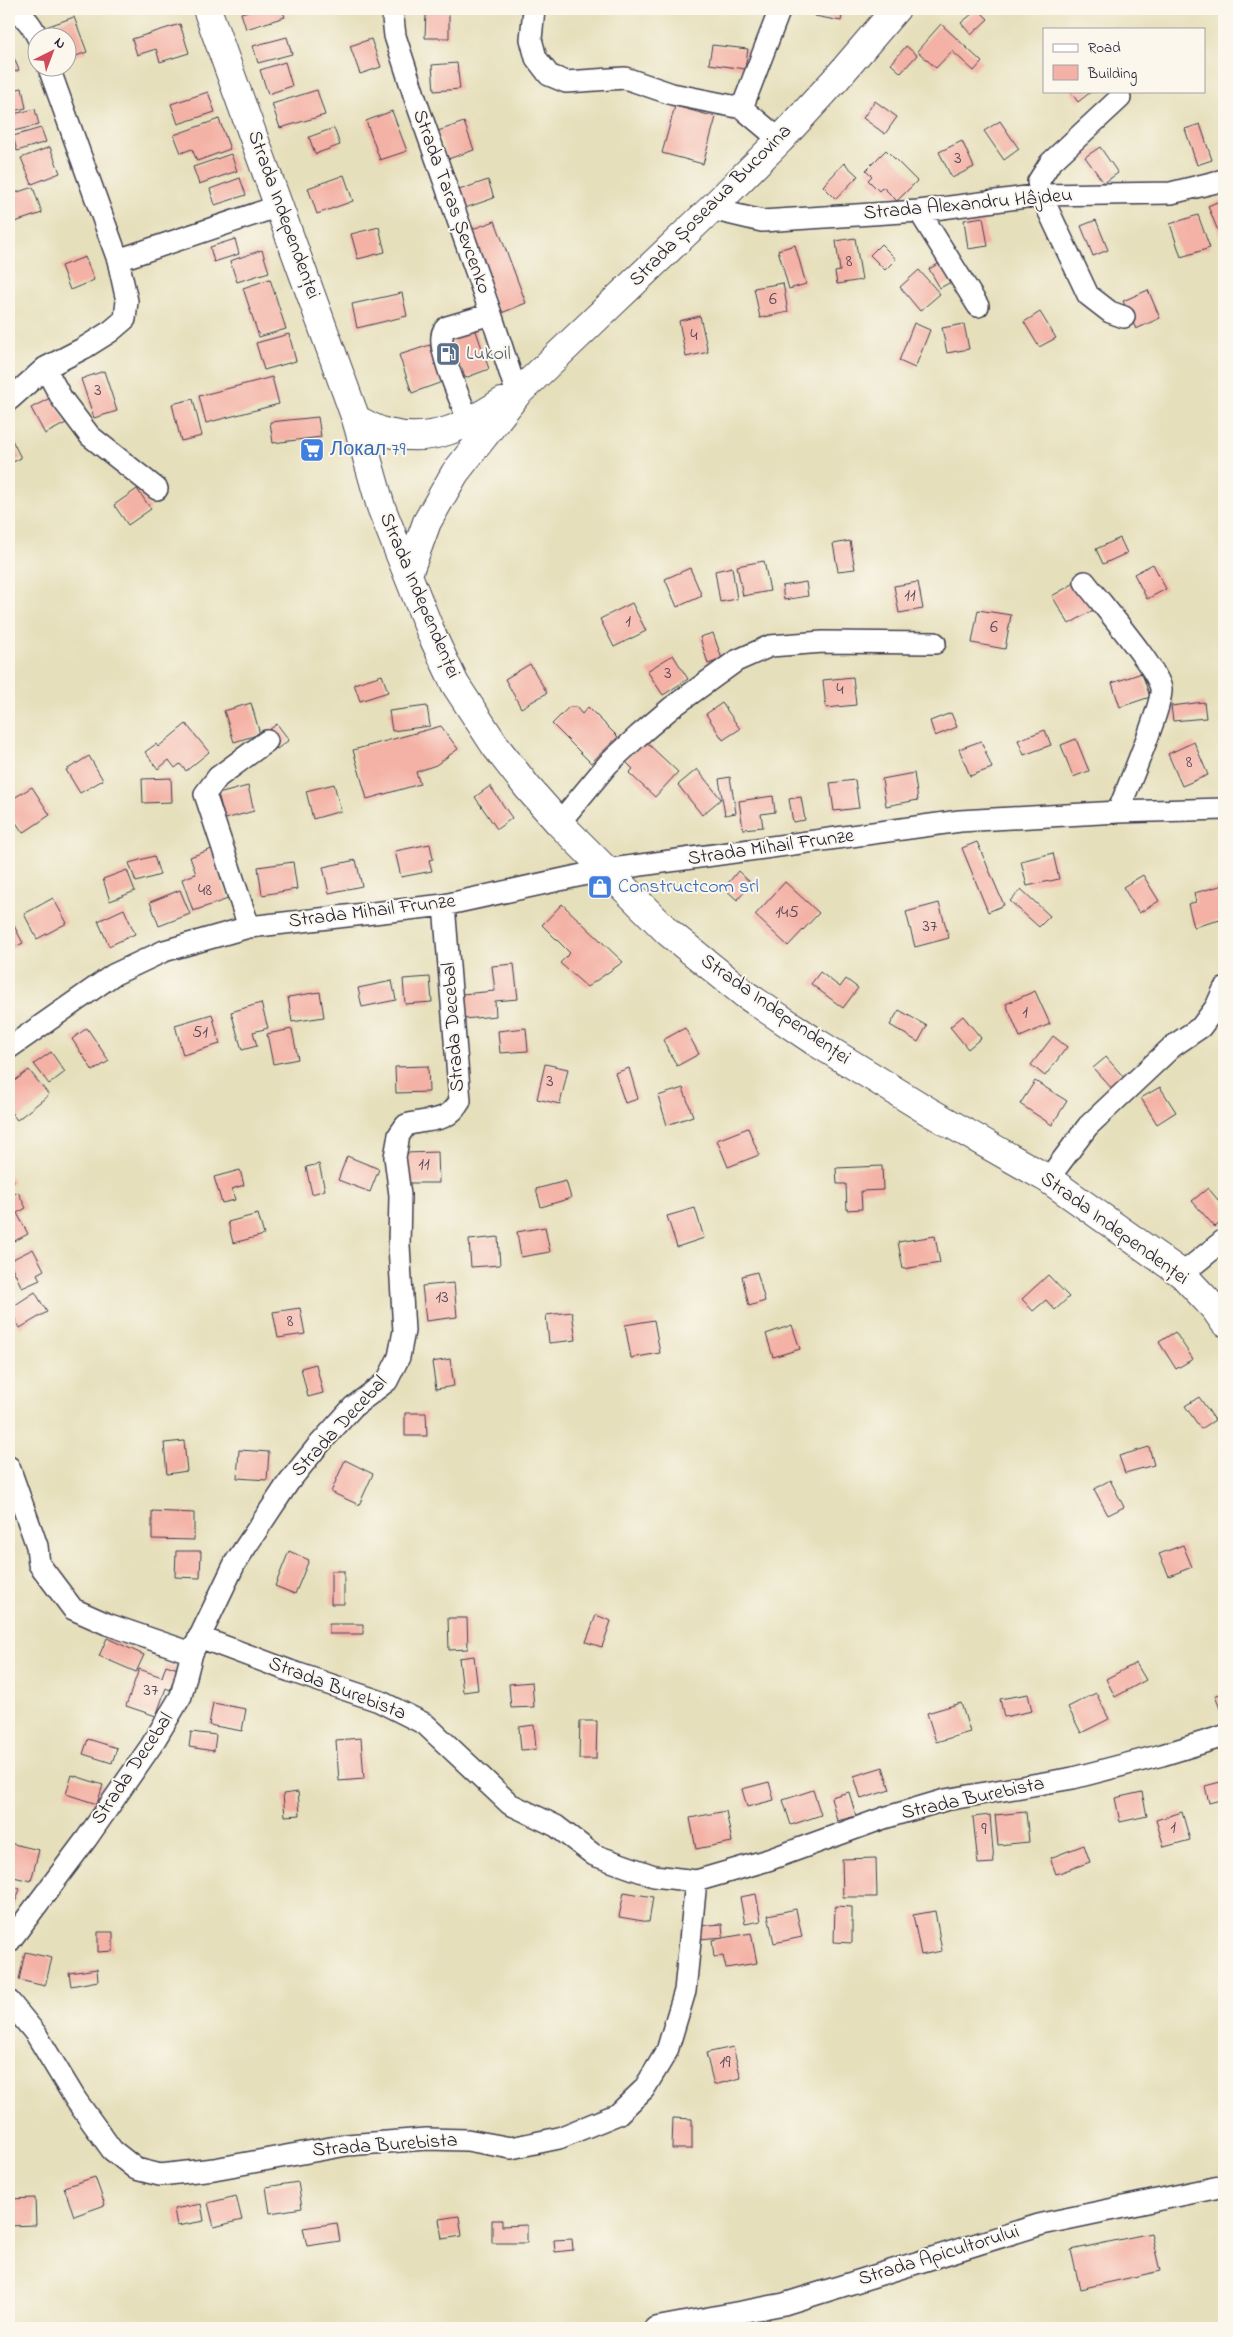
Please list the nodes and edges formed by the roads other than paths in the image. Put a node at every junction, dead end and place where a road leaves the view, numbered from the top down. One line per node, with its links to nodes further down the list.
1 (10, 9): 7 (street)
2 (207, 9): 14 (main road, Strada Independenței)
3 (392, 9): 19 (street, Strada Taras Șevcenko)
4 (534, 9): 10 (street)
5 (780, 9): 10 (street)
6 (896, 9): 11 (main road, Strada Șoseaua Bucovina)
7 (32, 28)
8 (53, 78): 17 (street)
9 (1120, 98): 13 (street)
10 (742, 108): 11 (street)
11 (780, 140): 15 (main road, Strada Șoseaua Bucovina)
12 (1224, 180): 13 (street, Strada Alexandru Hâjdeu)
13 (1041, 195): 16 (street, Strada Alexandru Hâjdeu); 20 (street)
14 (279, 206): 17 (street); 24 (main road, Strada Independenței)
15 (711, 209): 16 (street, Strada Alexandru Hâjdeu); 22 (main road, Strada Șoseaua Bucovina)
16 (919, 211): 18 (street)
17 (118, 260): 21 (street)
18 (978, 306)
19 (491, 314): 22 (street, Strada Taras Șevcenko); 25 (street)
20 (1124, 316)
21 (45, 368): 23 (street); 26 (street)
22 (516, 394): 25 (main road, Strada Șoseaua Bucovina); 27 (main road, Strada Șoseaua Bucovina)
23 (9, 400)
24 (356, 419): 25 (main road, Strada Șoseaua Bucovina); 27 (main road, Strada Independenței)
25 (470, 423)
26 (157, 489)
27 (408, 574): 33 (main road, Strada Independenței)
28 (1085, 582): 32 (street)
29 (934, 643): 33 (street)
30 (267, 741): 36 (street)
31 (1224, 809): 32 (street, Strada Mihail Frunze)
32 (1118, 812): 34 (street, Strada Mihail Frunze)
33 (558, 823): 34 (main road, Strada Independenței)
34 (605, 870): 35 (street, Strada Mihail Frunze); 39 (main road, Strada Independenței)
35 (444, 905): 36 (street, Strada Mihail Frunze); 44 (street, Strada Decebal)
36 (249, 927): 38 (street, Strada Mihail Frunze)
37 (1224, 988): 39 (street)
38 (9, 1048)
39 (1048, 1179): 41 (main road, Strada Independenței)
40 (1224, 1240): 41 (street)
41 (1182, 1274): 42 (main road, Strada Independenței)
42 (1224, 1322)
43 (9, 1468): 44 (street, Strada Burebista)
44 (196, 1645): 46 (street, Strada Burebista); 47 (street, Strada Decebal)
45 (1224, 1736): 46 (street, Strada Burebista)
46 (696, 1882): 48 (street, Strada Burebista)
47 (9, 1942)
48 (9, 2002)
49 (1224, 2186): 50 (street, Strada Apicultorului)
50 (655, 2328)

